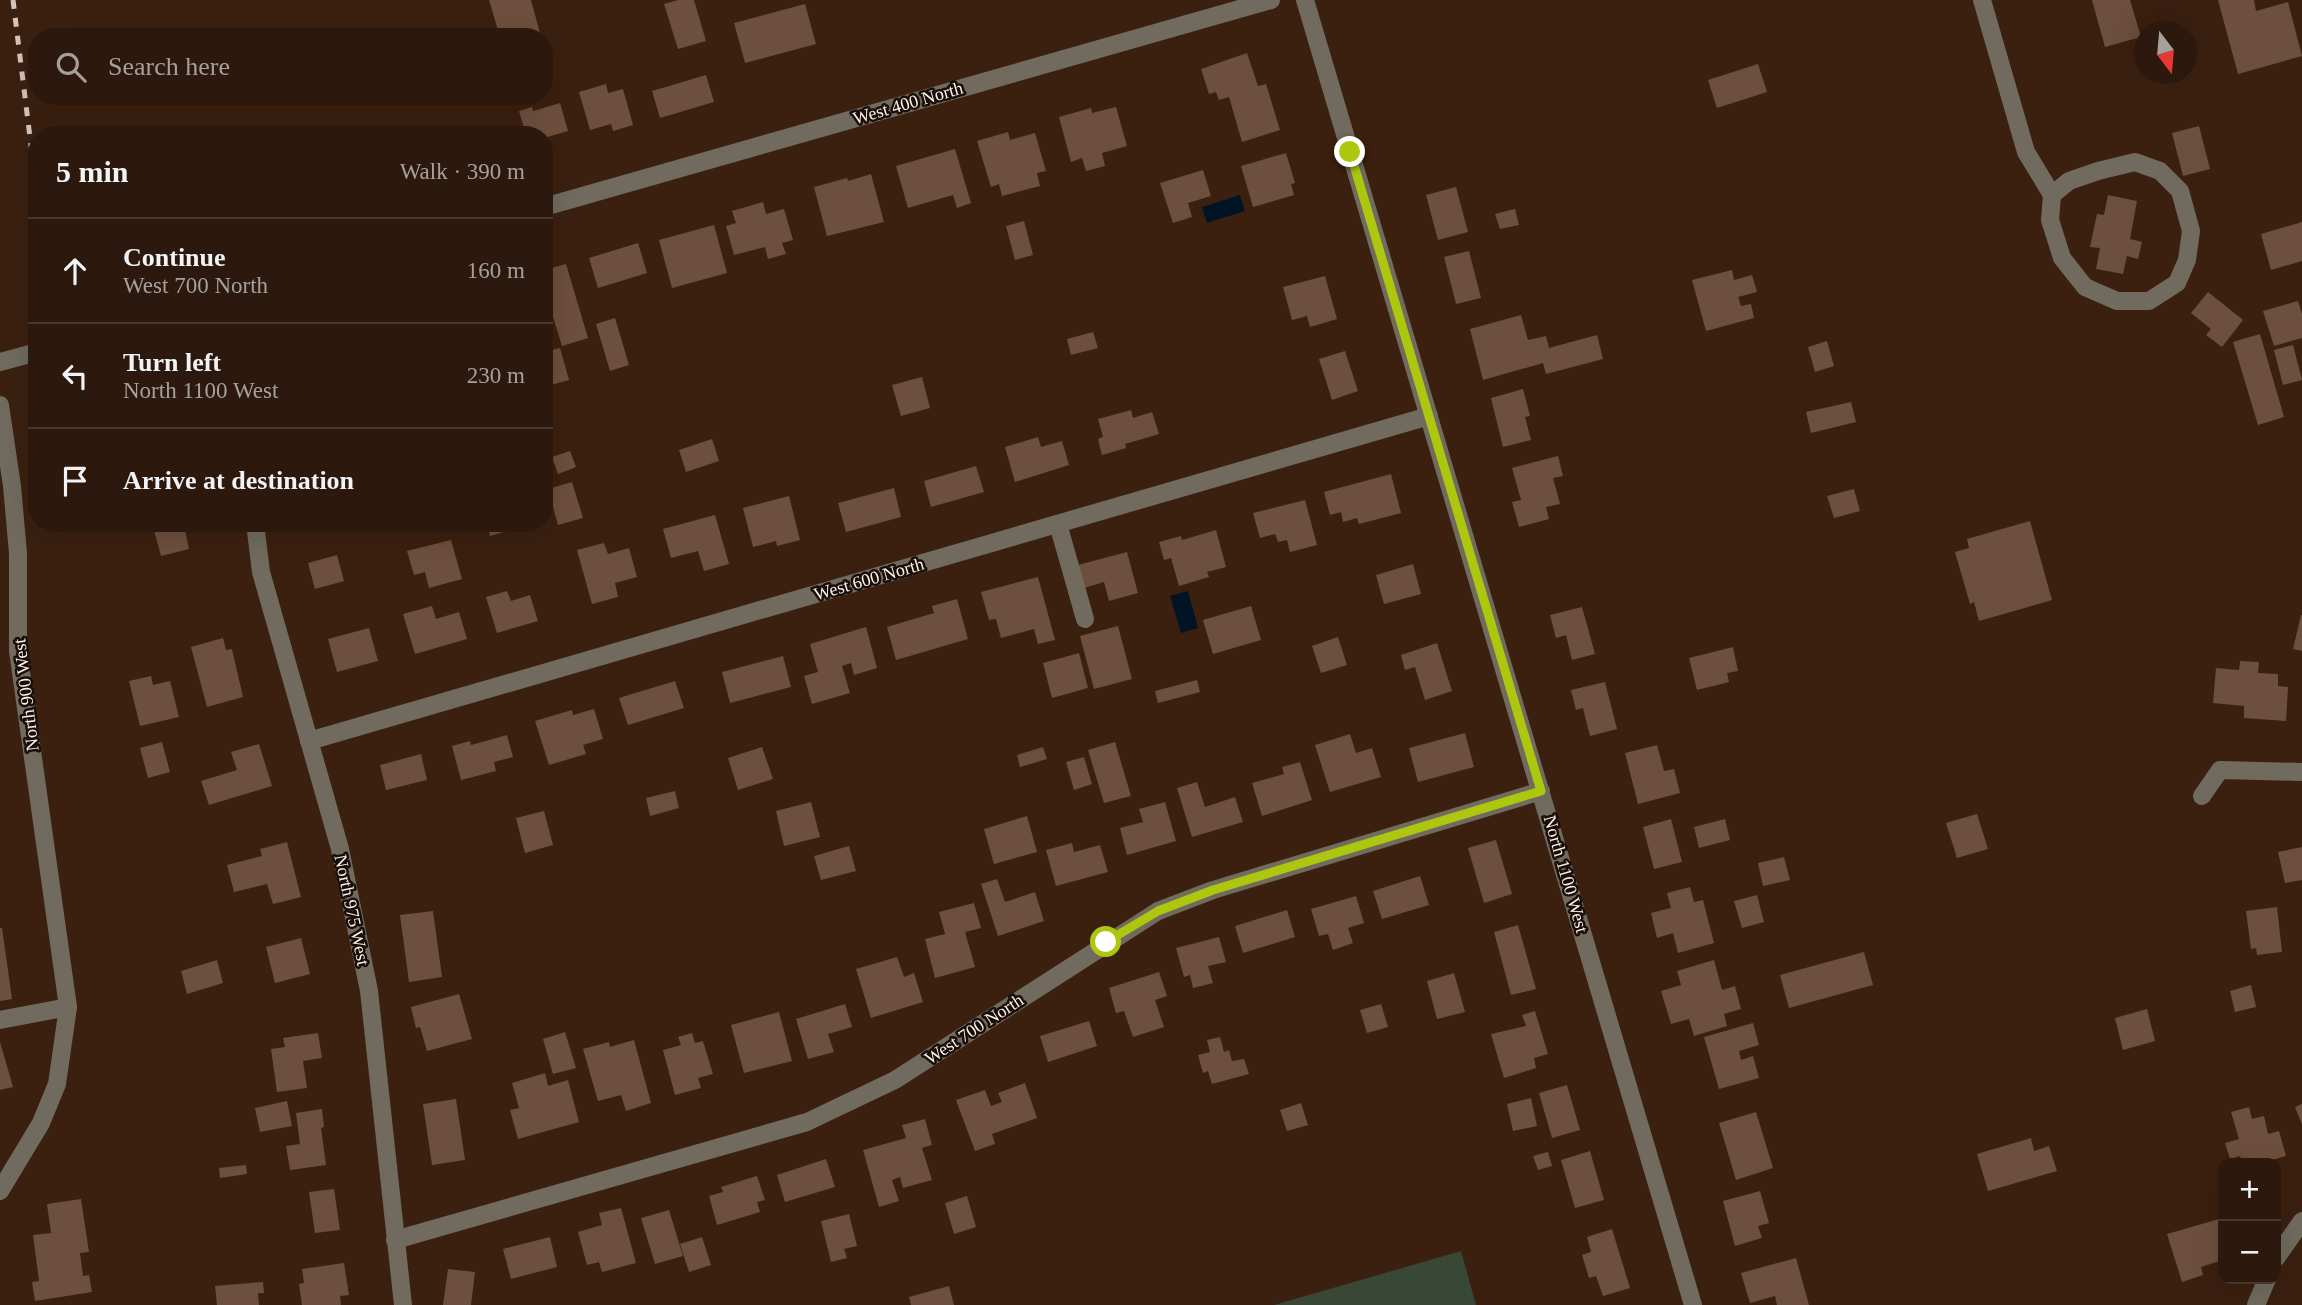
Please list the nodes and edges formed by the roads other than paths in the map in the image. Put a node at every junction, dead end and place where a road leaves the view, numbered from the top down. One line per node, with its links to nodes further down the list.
1 (1271, 0): 5 (street, West 400 North)
2 (1305, 0): 9 (street, North 1100 West)
3 (1982, 0): 4 (street)
4 (2052, 195): 4 (street)
5 (553, 204)
6 (28, 354): 7 (street)
7 (0, 362)
8 (0, 405): 13 (street, North 900 West)
9 (1429, 416): 10 (street, West 600 North); 17 (street, North 1100 West)
10 (1058, 524): 12 (street); 15 (street, West 600 North)
11 (256, 532): 15 (street, North 975 West)
12 (1085, 618)
13 (18, 651): 14 (street); 19 (street, North 900 West)
14 (0, 656)
15 (309, 741): 23 (street, North 975 West)
16 (2302, 772): 18 (street)
17 (1541, 791): 23 (street, West 700 North); 27 (street, North 1100 West)
18 (2202, 796)
19 (68, 1007): 20 (street); 21 (street, North 900 West)
20 (0, 1020)
21 (0, 1191)
22 (2302, 1221): 24 (street)
23 (395, 1240): 26 (street, North 975 West)
24 (2281, 1251)
25 (2265, 1284): 28 (street)
26 (403, 1305)
27 (1693, 1305)
28 (2256, 1305)

